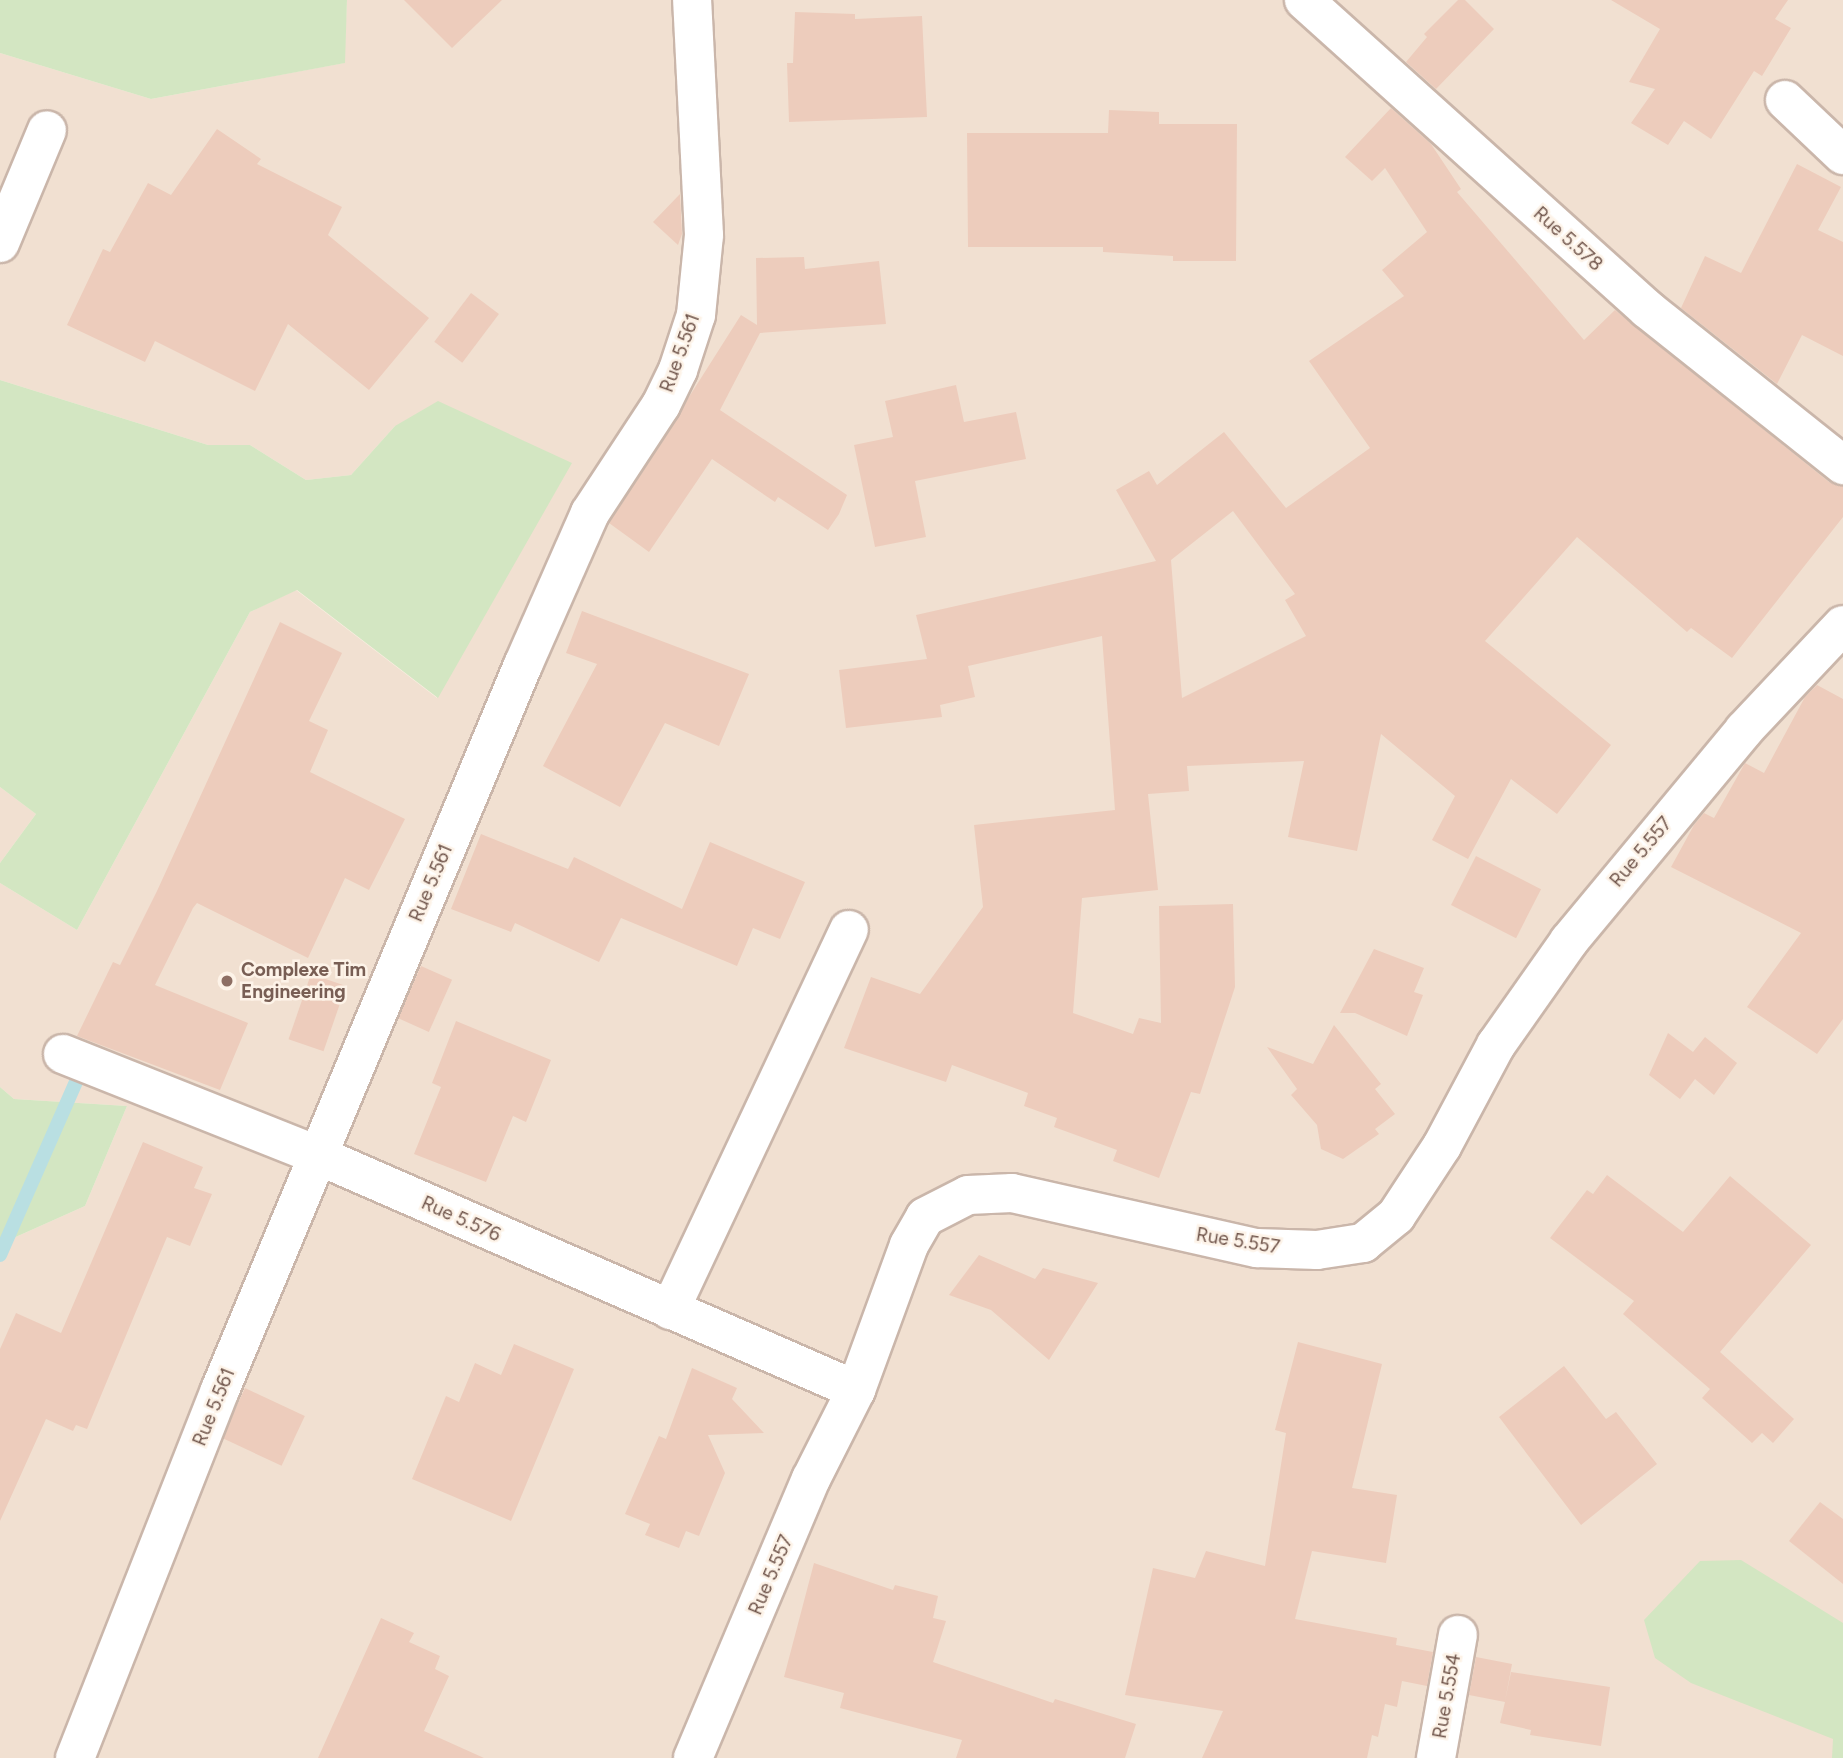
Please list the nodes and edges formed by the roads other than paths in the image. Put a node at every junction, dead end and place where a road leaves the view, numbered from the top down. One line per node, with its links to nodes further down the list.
1 (692, 0): 11 (street, Rue 5.561)
2 (1304, 0): 7 (street, Rue 5.578)
3 (1785, 100): 5 (street)
4 (47, 130): 6 (street)
5 (1843, 155)
6 (0, 243)
7 (1843, 465)
8 (1843, 625): 13 (street, Rue 5.557)
9 (849, 930): 12 (street)
10 (63, 1054): 11 (street, Rue 5.576)
11 (317, 1155): 12 (street, Rue 5.576); 15 (street, Rue 5.561)
12 (670, 1310): 13 (street, Rue 5.576)
13 (856, 1390): 16 (street, Rue 5.557)
14 (1458, 1635): 17 (street, Rue 5.554)
15 (75, 1758)
16 (693, 1758)
17 (1436, 1758)

